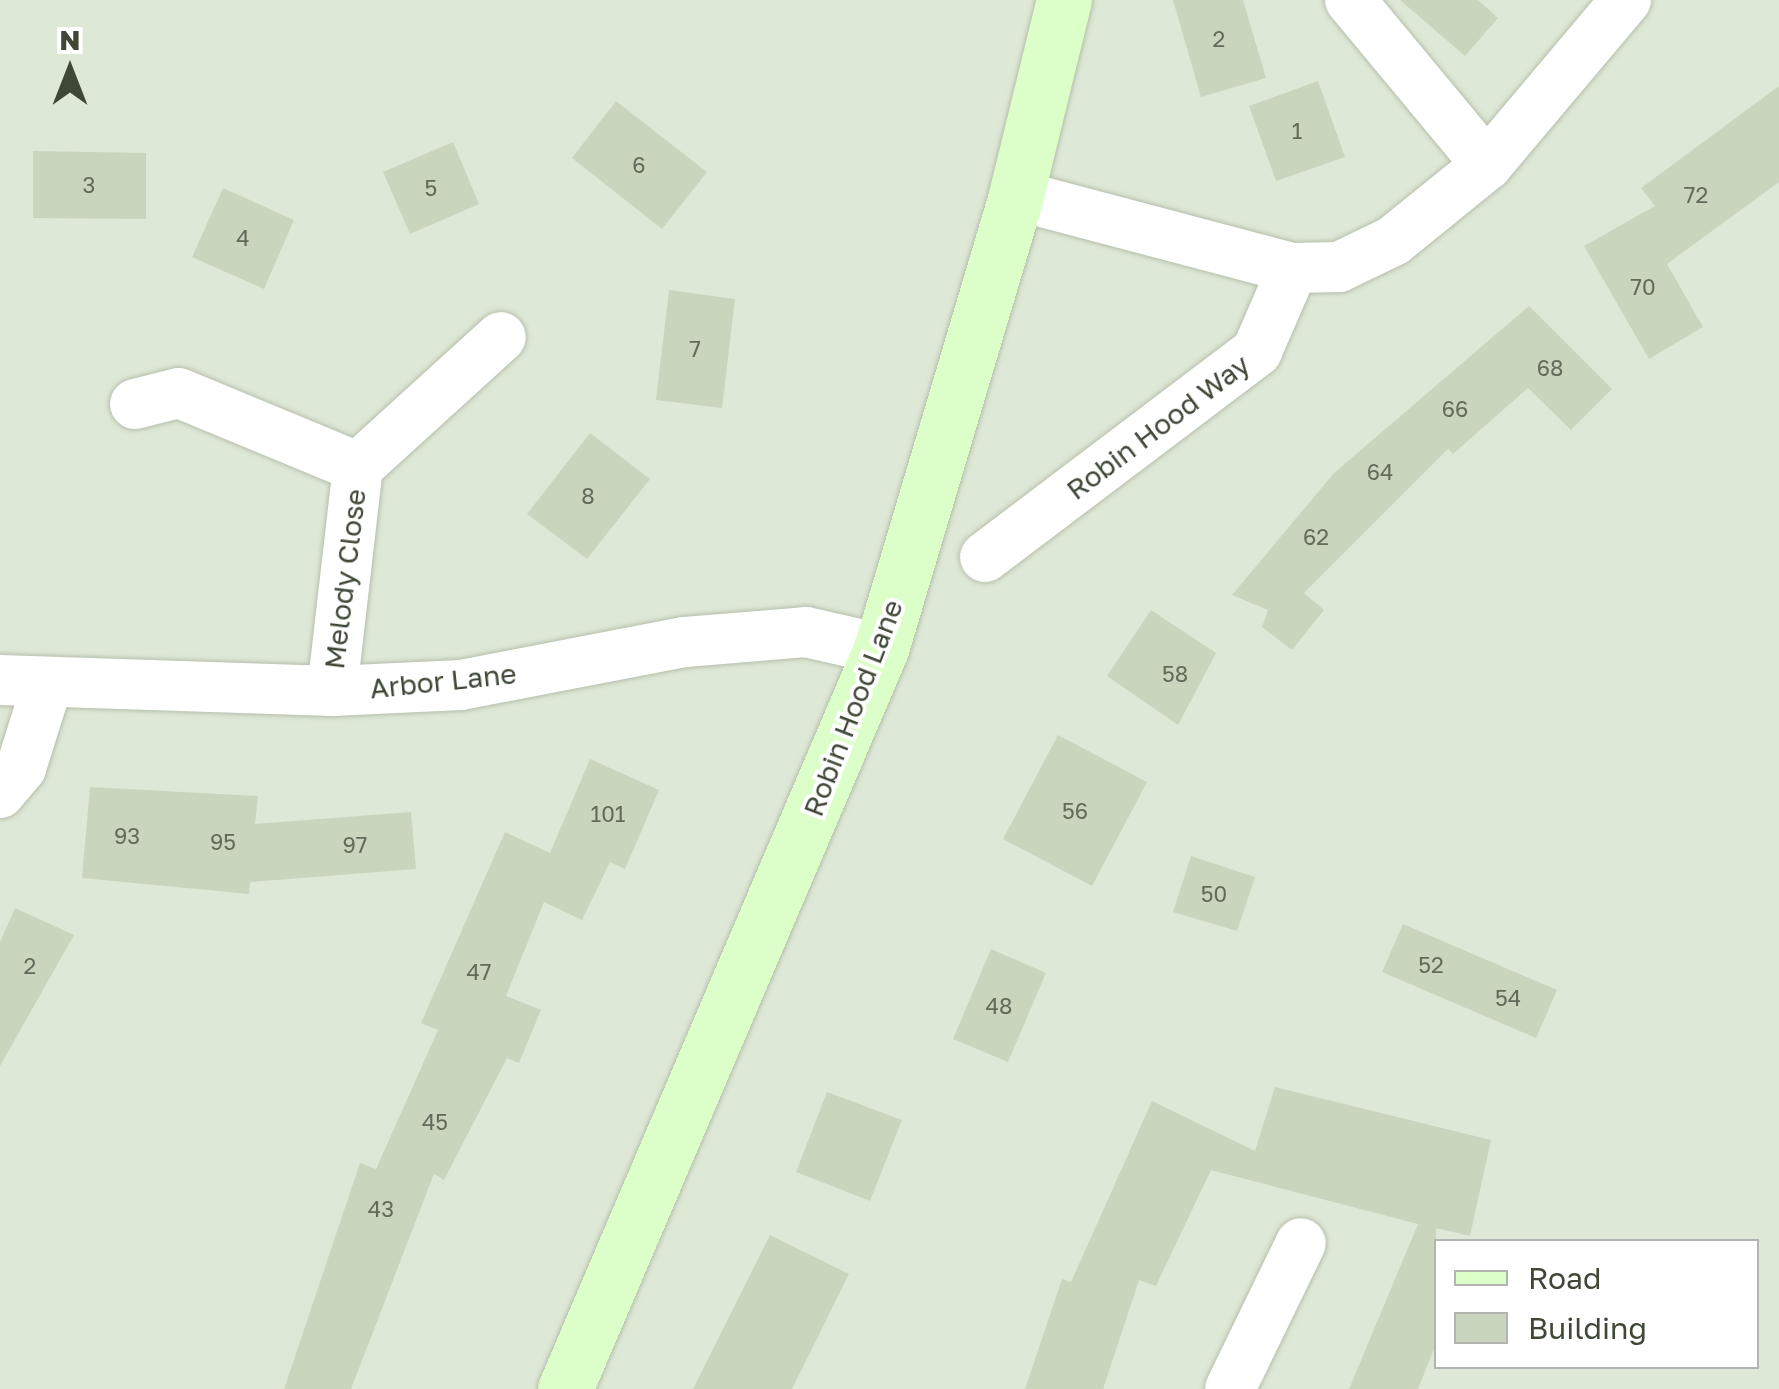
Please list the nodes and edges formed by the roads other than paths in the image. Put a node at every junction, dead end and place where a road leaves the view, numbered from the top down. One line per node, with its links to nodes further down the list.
1 (1064, 0): 5 (main road, Robin Hood Lane)
2 (1350, 0): 4 (street)
3 (1626, 0): 4 (street)
4 (1487, 165): 6 (street)
5 (1016, 195): 6 (street); 11 (main road, Robin Hood Lane)
6 (1293, 268): 10 (street, Robin Hood Way)
7 (501, 337): 9 (street, Melody Close)
8 (135, 404): 9 (street, Melody Close)
9 (358, 467): 13 (street, Melody Close)
10 (986, 558)
11 (881, 649): 13 (street, Arbor Lane); 16 (main road, Robin Hood Lane)
12 (24, 682): 13 (street, Arbor Lane); 14 (street)
13 (332, 691)
14 (0, 793)
15 (1300, 1243): 17 (street)
16 (565, 1389)
17 (1230, 1389)

